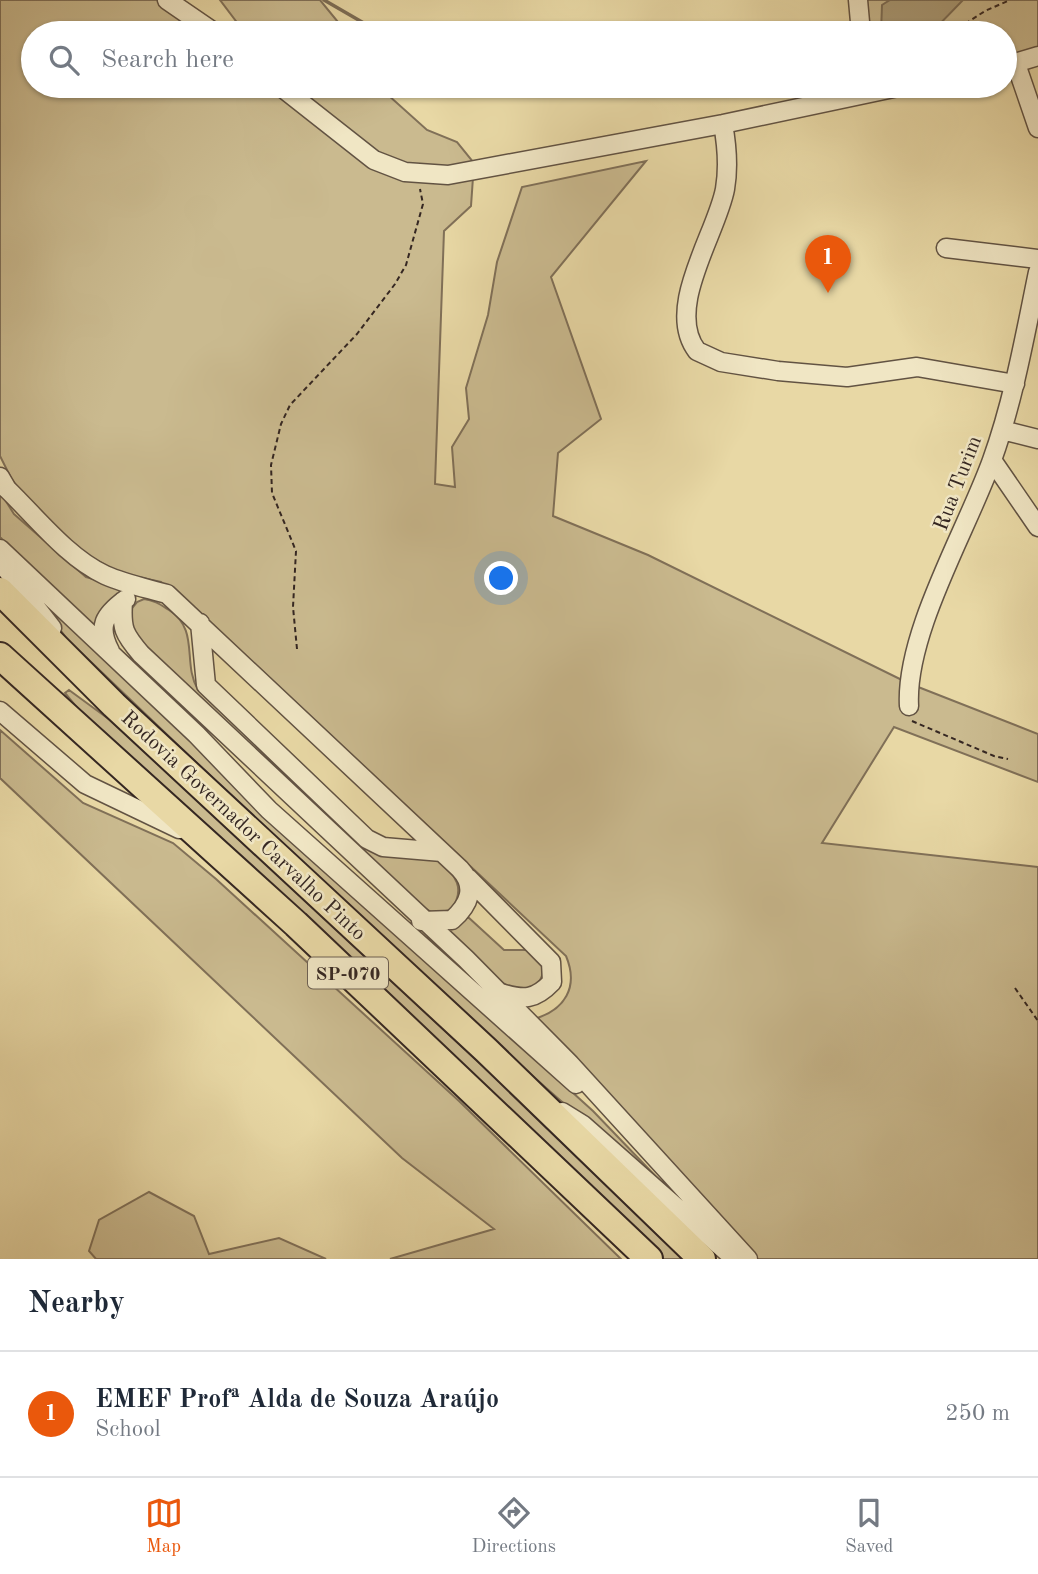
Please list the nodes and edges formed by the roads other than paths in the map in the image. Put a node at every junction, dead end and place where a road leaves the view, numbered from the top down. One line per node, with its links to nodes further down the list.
1 (167, 0): 3 (street)
2 (858, 0): 4 (street)
3 (198, 21)
4 (860, 21)
5 (1038, 56): 6 (street)
6 (1017, 63)
7 (1017, 81): 11 (street)
8 (295, 98): 10 (street)
9 (830, 98): 10 (street)
10 (723, 124): 16 (street)
11 (1038, 128)
12 (946, 248): 13 (street)
13 (1038, 259)
14 (1038, 272): 15 (street, Rua Turim)
15 (1034, 314): 16 (street, Rua Turim)
16 (1014, 384): 17 (street, Rua Turim)
17 (1002, 430): 18 (street); 19 (street, Rua Turim)
18 (1038, 439)
19 (992, 460): 21 (street); 33 (street, Rua Turim)
20 (0, 477): 24 (street)
21 (1038, 527)
22 (0, 549): 28 (street)
23 (0, 561): 32 (street)
24 (150, 589): 26 (street); 27 (street)
25 (0, 591): 32 (highway, Rodovia Governador Carvalho Pinto / SP-070)
26 (123, 601): 28 (street); 36 (street)
27 (200, 623): 37 (street); 37 (street)
28 (111, 654): 35 (street)
29 (0, 656): 31 (highway, Rodovia Governador Carvalho Pinto / SP-070)
30 (0, 668): 31 (street)
31 (42, 691): 38 (highway, Rodovia Governador Carvalho Pinto / SP-070)
32 (114, 705): 43 (highway, Rodovia Governador Carvalho Pinto / SP-070)
33 (909, 706)
34 (0, 710): 38 (street)
35 (196, 734): 36 (street); 40 (street)
36 (267, 773): 41 (street)
37 (442, 852): 39 (street)
38 (218, 855): 45 (highway, Rodovia Governador Carvalho Pinto / SP-070)
39 (468, 878): 41 (street); 42 (street)
40 (356, 886): 41 (street); 44 (street)
41 (428, 923): 42 (street)
42 (499, 993): 44 (street)
43 (528, 1090): 46 (highway, Rodovia Governador Carvalho Pinto / SP-070); 47 (street)
44 (624, 1125): 48 (street)
45 (649, 1259)
46 (702, 1259)
47 (735, 1259)
48 (748, 1259)

